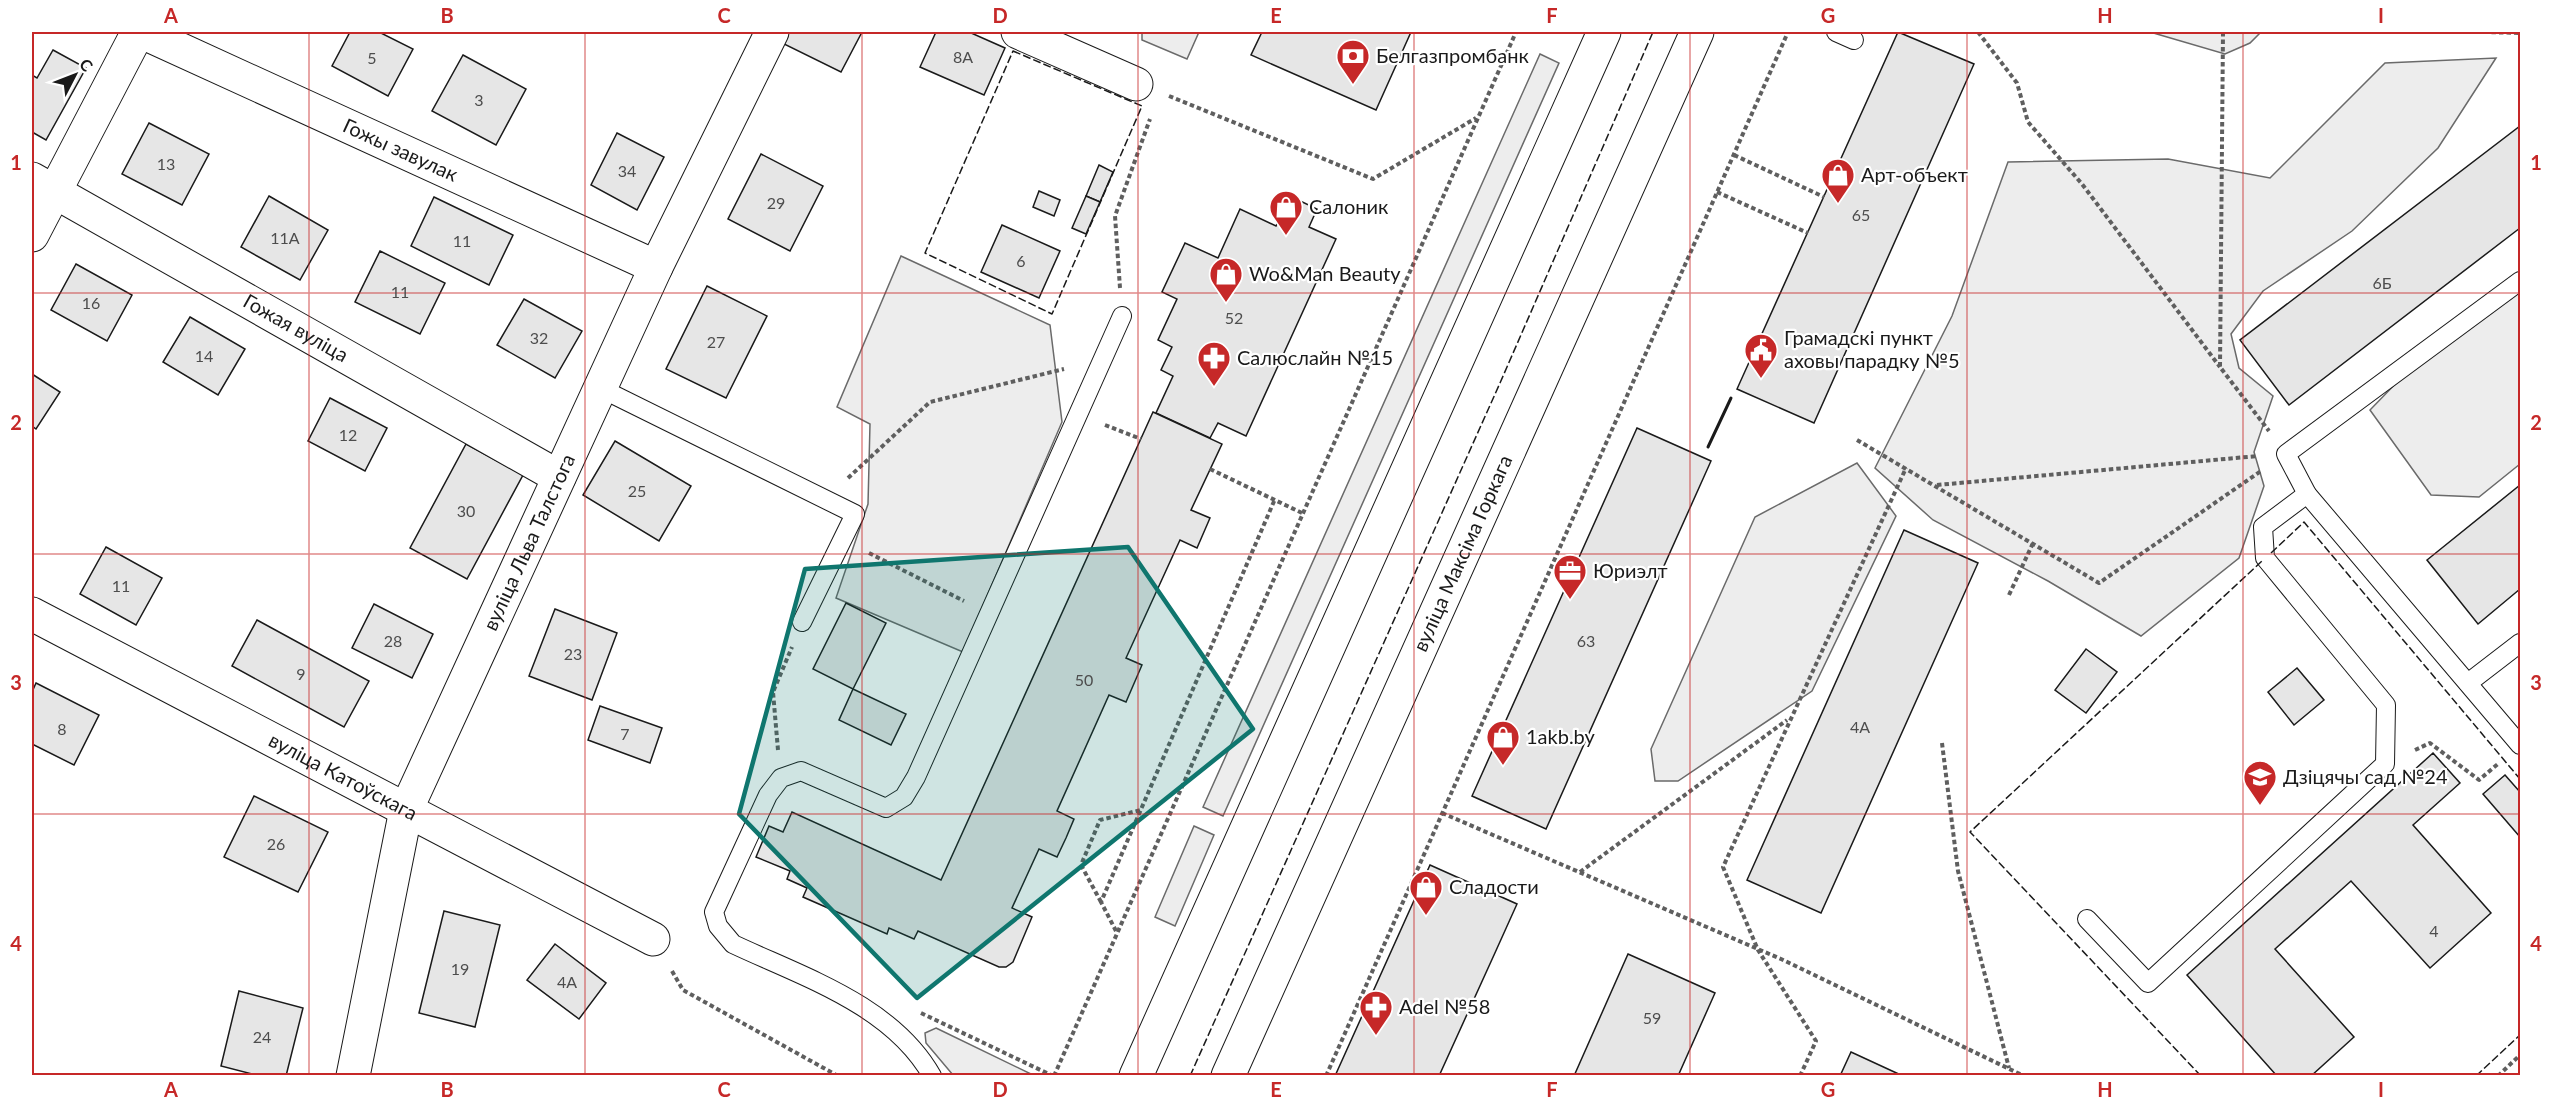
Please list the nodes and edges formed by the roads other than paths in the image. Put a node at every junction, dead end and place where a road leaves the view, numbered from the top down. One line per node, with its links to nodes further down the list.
1 (140, 32): 9 (street); 11 (street, Гожы завулак)
2 (772, 32): 11 (street, вуліца Льва Талстога)
3 (1018, 32): 8 (street)
4 (1604, 32): 27 (street)
5 (1697, 32): 28 (street, вуліца Максіма Горкага)
6 (1836, 32): 7 (lane)
7 (1854, 40)
8 (1142, 93)
9 (43, 185): 10 (street); 15 (street, Гожая вуліца)
10 (32, 235)
11 (656, 267): 14 (street, вуліца Льва Талстога)
12 (2520, 281): 16 (lane)
13 (1122, 316): 26 (lane)
14 (600, 388): 15 (street, вуліца Льва Талстога); 18 (lane)
15 (559, 477): 22 (street, вуліца Льва Талстога)
16 (2307, 494): 20 (lane); 23 (lane)
17 (32, 614): 22 (street, вуліца Катоўскага)
18 (802, 622)
19 (2520, 643): 20 (lane)
20 (2468, 683): 21 (lane)
21 (2520, 745)
22 (406, 810): 24 (street, вуліца Катоўскага); 25 (street, вуліца Льва Талстога)
23 (2087, 919)
24 (653, 939)
25 (352, 1076)
26 (932, 1076)
27 (1136, 1076)
28 (1228, 1076)

